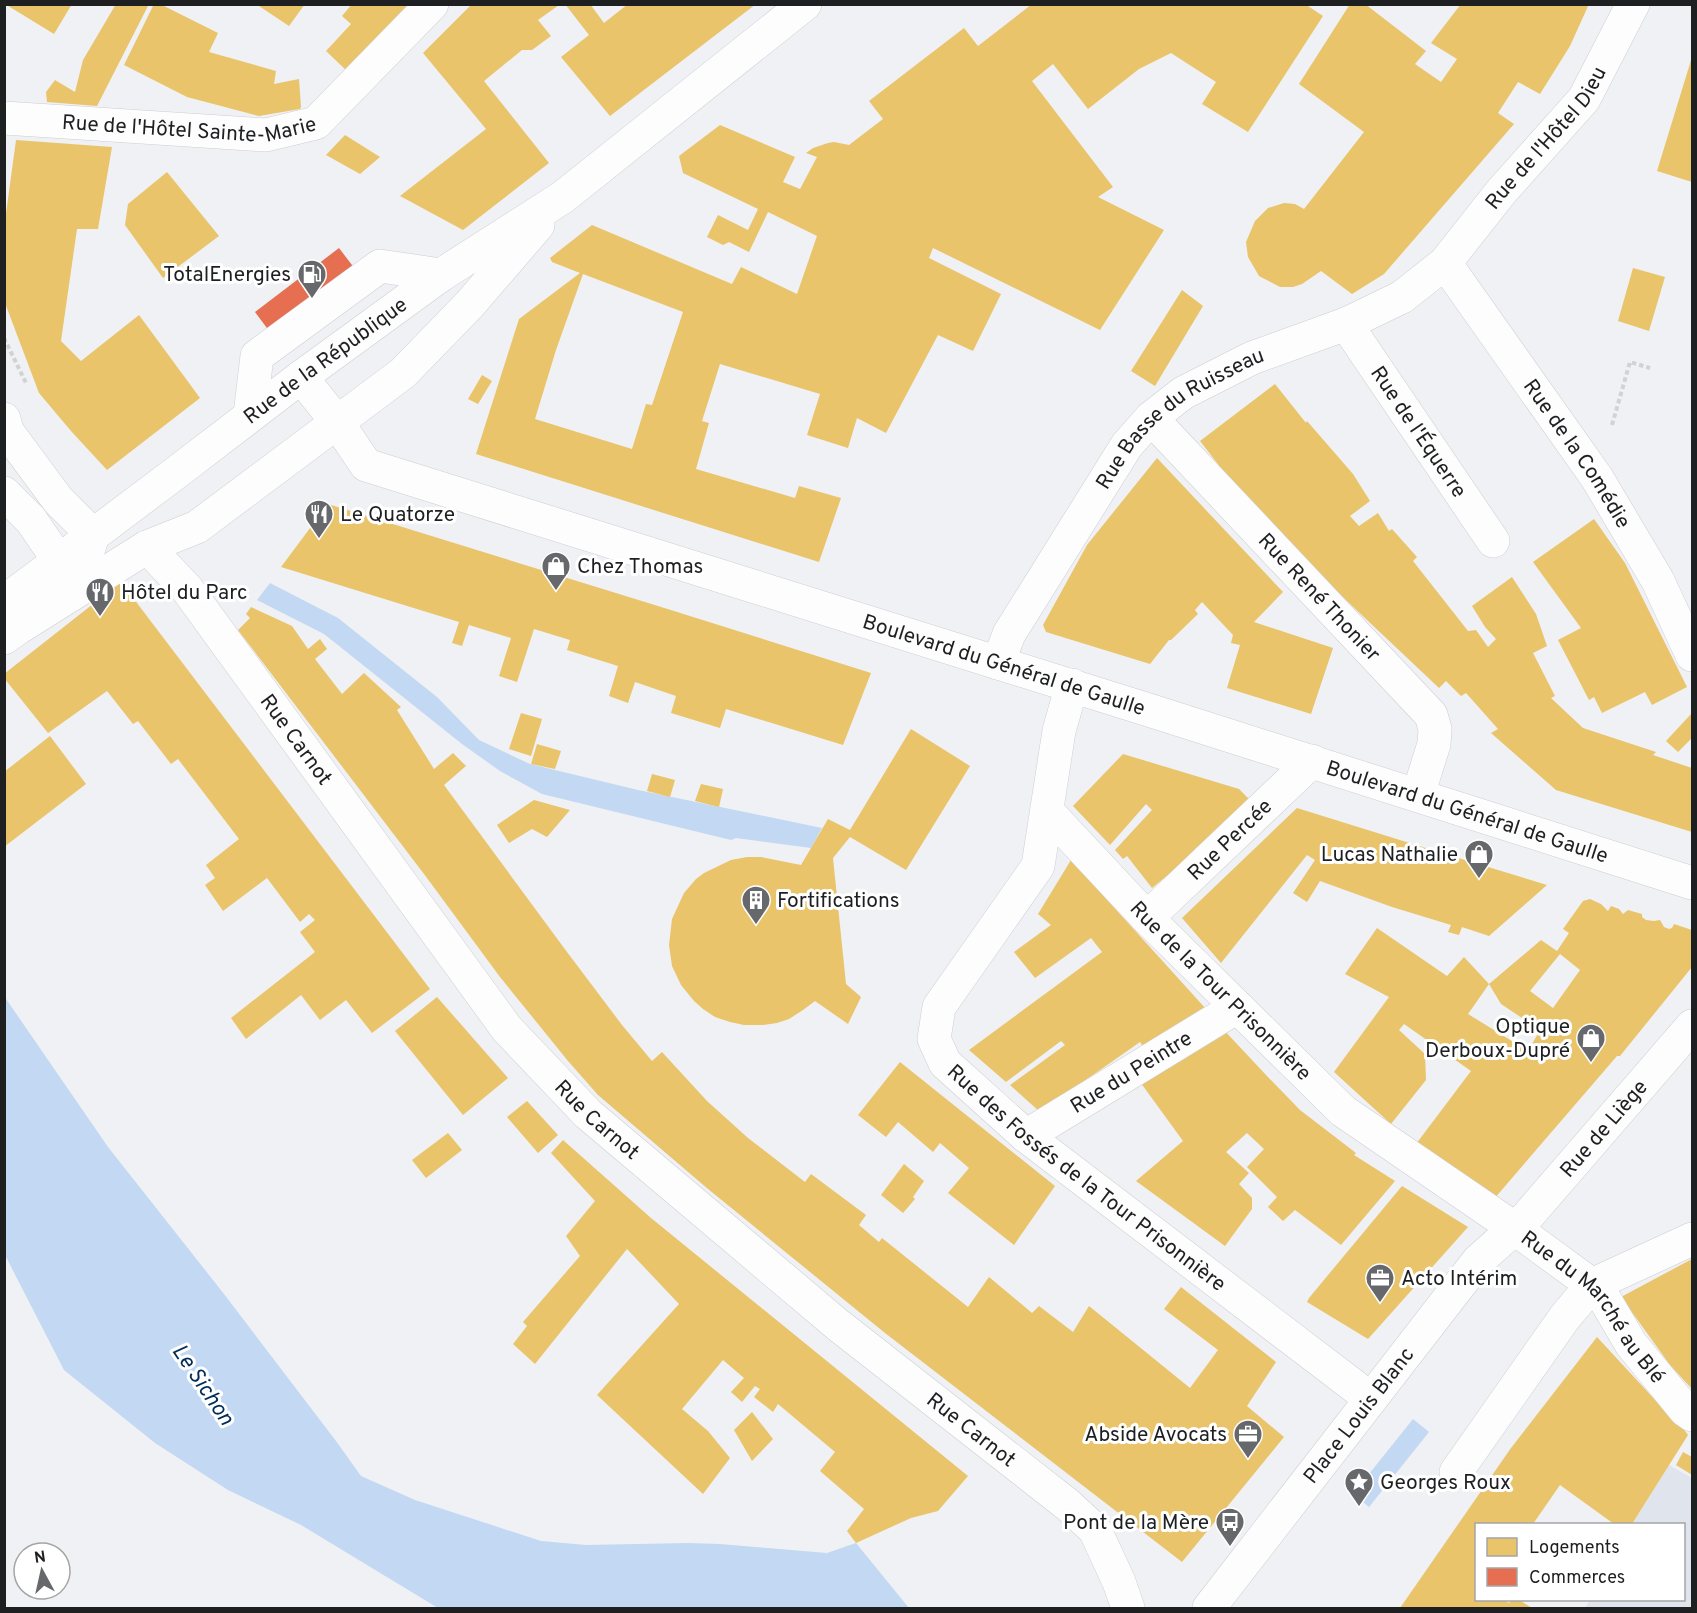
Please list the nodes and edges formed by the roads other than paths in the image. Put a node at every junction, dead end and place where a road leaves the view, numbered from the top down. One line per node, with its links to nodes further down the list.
1 (432, 4): 4 (street, Rue de l'Hôtel Sainte-Marie)
2 (805, 4): 5 (street, Rue de la République)
3 (1633, 4): 6 (street, Rue de l'Hôtel Dieu)
4 (4, 118)
5 (563, 197): 7 (street, Rue de la République); 12 (street, Rue de la République)
6 (1445, 262): 8 (street, Rue Basse du Ruisseau); 19 (street, Rue de la Comédie)
7 (441, 274): 9 (street, Rue de la République); 10 (street)
8 (1346, 324): 11 (street, Rue Basse du Ruisseau); 15 (street, Rue de l'Équerre)
9 (301, 376): 10 (street, Rue de la République); 12 (street, Boulevard du Général de Gaulle)
10 (250, 415): 17 (street, Rue de la République)
11 (1151, 418): 20 (street, Rue Basse du Ruisseau); 23 (street, Rue René Thonier)
12 (337, 422): 16 (street, Rue de la République); 20 (street, Boulevard du Général de Gaulle)
13 (6, 428): 17 (street)
14 (4, 493): 17 (street)
15 (1493, 541)
16 (147, 547): 17 (street); 18 (street); 36 (street, Rue Carnot)
17 (80, 549): 18 (street, Rue de la République)
18 (9, 623)
19 (1692, 655)
20 (998, 663): 21 (street, Boulevard du Général de Gaulle)
21 (1072, 685): 22 (street, Boulevard du Général de Gaulle); 24 (street)
22 (1312, 761): 23 (street, Boulevard du Général de Gaulle); 26 (street, Rue Percée)
23 (1418, 795): 25 (street, Boulevard du Général de Gaulle)
24 (1047, 812): 26 (street, Rue de la Tour Prisonnière); 29 (street, Rue des Fossés de la Tour Prisonnière)
25 (1692, 883)
26 (1147, 918): 27 (street, Rue de la Tour Prisonnière)
27 (1237, 1007): 29 (street, Rue du Peintre); 30 (street, Rue de la Tour Prisonnière)
28 (1692, 1026): 30 (street, Rue de Liège)
29 (1026, 1136): 33 (street, Rue des Fossés de la Tour Prisonnière)
30 (1514, 1228): 32 (street, Rue du Marché au Blé); 33 (street, Place Louis Blanc)
31 (1692, 1239): 32 (street)
32 (1592, 1285): 34 (street, Rue du Marché au Blé); 35 (street)
33 (1371, 1399): 37 (street, Place Louis Blanc)
34 (1692, 1415)
35 (1456, 1472)
36 (1128, 1608)
37 (1208, 1608)

